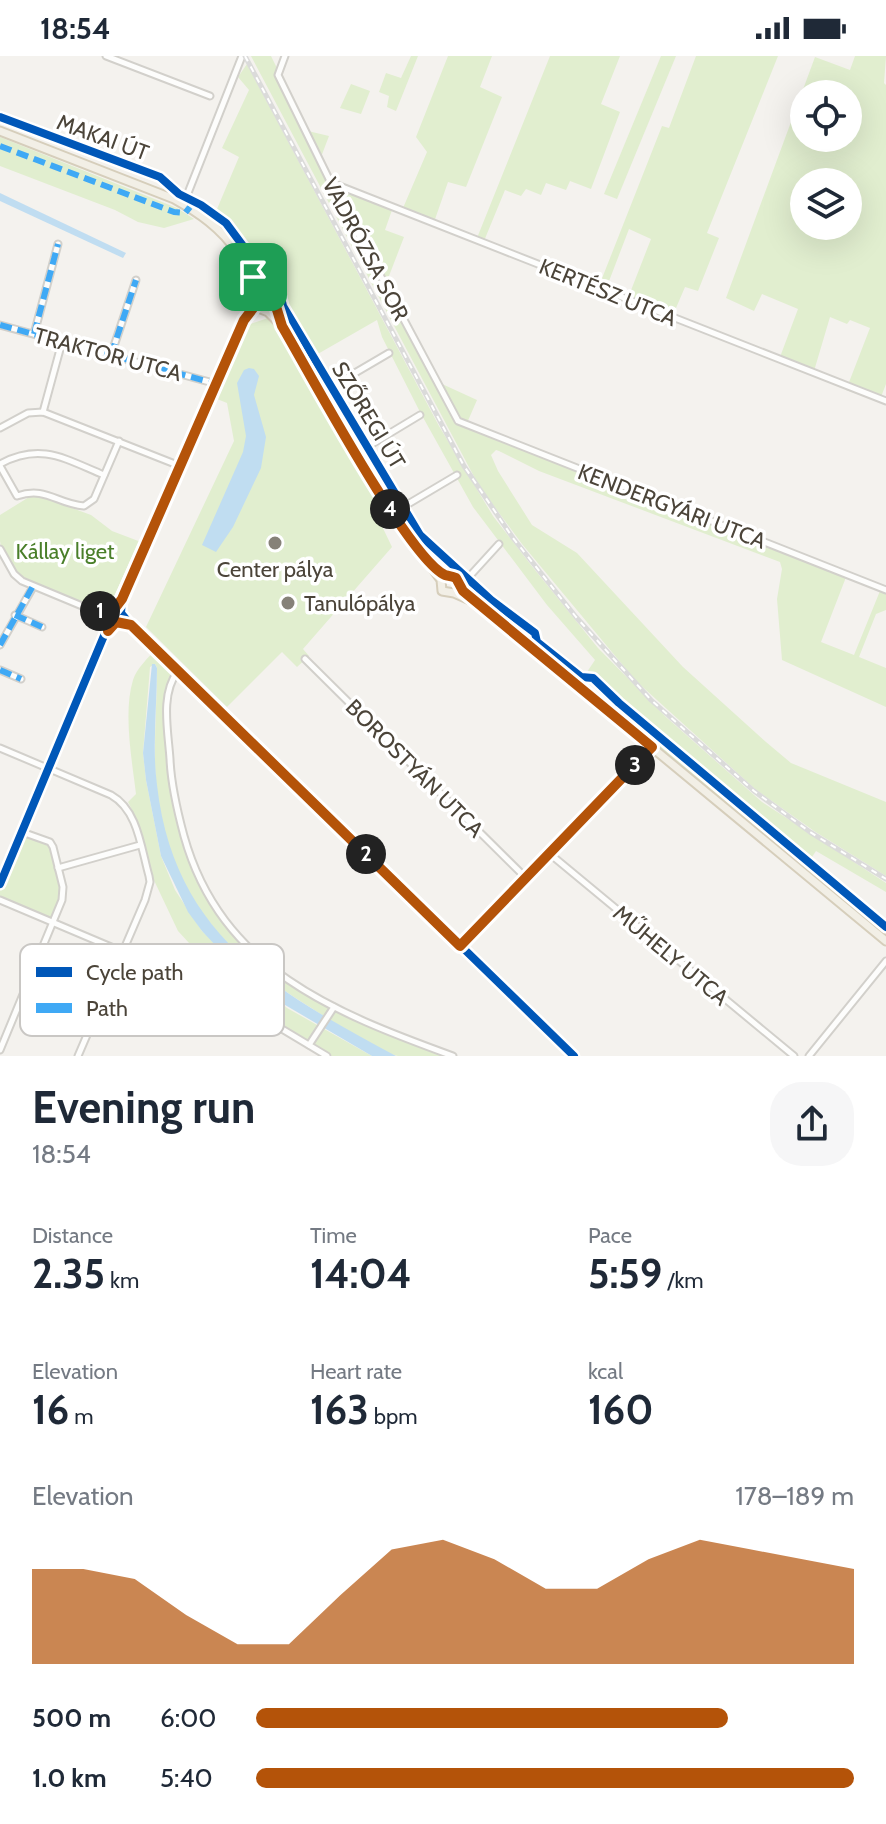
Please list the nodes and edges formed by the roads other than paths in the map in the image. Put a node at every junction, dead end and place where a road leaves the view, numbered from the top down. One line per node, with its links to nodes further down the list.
1 (106, 56): 4 (street)
2 (242, 56): 8 (street)
3 (285, 56): 7 (street, VADRÓZSA SOR)
4 (210, 96)
5 (0, 117): 8 (street, MAKAI ÚT)
6 (0, 131): 8 (main road, MAKAI ÚT)
7 (331, 183): 20 (street, KERTÉSZ UTCA); 23 (street, VADRÓZSA SOR)
8 (183, 204): 11 (main road, SZŐREGI ÚT)
9 (58, 244): 13 (street)
10 (136, 280): 17 (street)
11 (264, 304): 18 (street); 34 (main road, SZŐREGI ÚT)
12 (0, 325): 13 (street, TRAKTOR UTCA)
13 (34, 334): 15 (street, TRAKTOR UTCA)
14 (303, 339): 19 (street, SZŐREGI ÚT)
15 (62, 342): 17 (street, TRAKTOR UTCA); 21 (street)
16 (389, 353): 19 (street)
17 (111, 355): 18 (street, TRAKTOR UTCA)
18 (217, 384): 28 (street)
19 (331, 387): 26 (street, SZŐREGI ÚT)
20 (886, 401)
21 (43, 412): 24 (street); 25 (street)
22 (420, 415): 26 (street)
23 (458, 421): 37 (street, KENDERGYÁRI UTCA)
24 (0, 428)
25 (119, 441): 28 (street); 29 (street)
26 (367, 447): 31 (street, SZŐREGI ÚT)
27 (0, 465): 29 (street); 29 (street)
28 (180, 466): 39 (street)
29 (104, 475)
30 (457, 475): 31 (street)
31 (403, 507): 32 (street, SZŐREGI ÚT)
32 (499, 544)
33 (0, 549): 35 (street)
34 (443, 578): 36 (main road, SZŐREGI ÚT); 36 (main road, SZŐREGI ÚT)
35 (33, 586): 38 (street); 39 (street)
36 (456, 589): 46 (main road, SZŐREGI ÚT)
37 (886, 590)
38 (15, 615): 40 (street); 41 (street)
39 (116, 617): 44 (street); 48 (street)
40 (42, 627)
41 (0, 645)
42 (305, 659): 53 (street, BOROSTYÁN UTCA)
43 (0, 670): 45 (street)
44 (178, 671): 61 (street); 62 (street)
45 (21, 679)
46 (652, 747): 51 (street); 57 (main road, SZŐREGI ÚT)
47 (0, 748): 48 (street)
48 (48, 768): 49 (street); 50 (street)
49 (22, 832): 52 (street); 54 (street)
50 (140, 845): 52 (street); 60 (street)
51 (550, 854): 53 (street); 75 (street, MŰHELY UTCA)
52 (58, 868): 56 (street)
53 (526, 878): 62 (street)
54 (0, 884)
55 (0, 900): 56 (street)
56 (53, 923): 58 (street); 59 (street)
57 (886, 941)
58 (44, 944)
59 (106, 944)
60 (126, 944)
61 (245, 944)
62 (460, 946): 74 (street)
63 (886, 961): 76 (street)
64 (284, 978): 66 (street)
65 (20, 1002): 70 (street)
66 (334, 1007): 69 (street); 73 (street)
67 (284, 1030): 69 (street)
68 (87, 1036): 71 (street)
69 (309, 1045): 72 (street)
70 (0, 1050)
71 (78, 1056)
72 (327, 1056)
73 (453, 1056)
74 (574, 1056)
75 (794, 1056)
76 (809, 1056)

